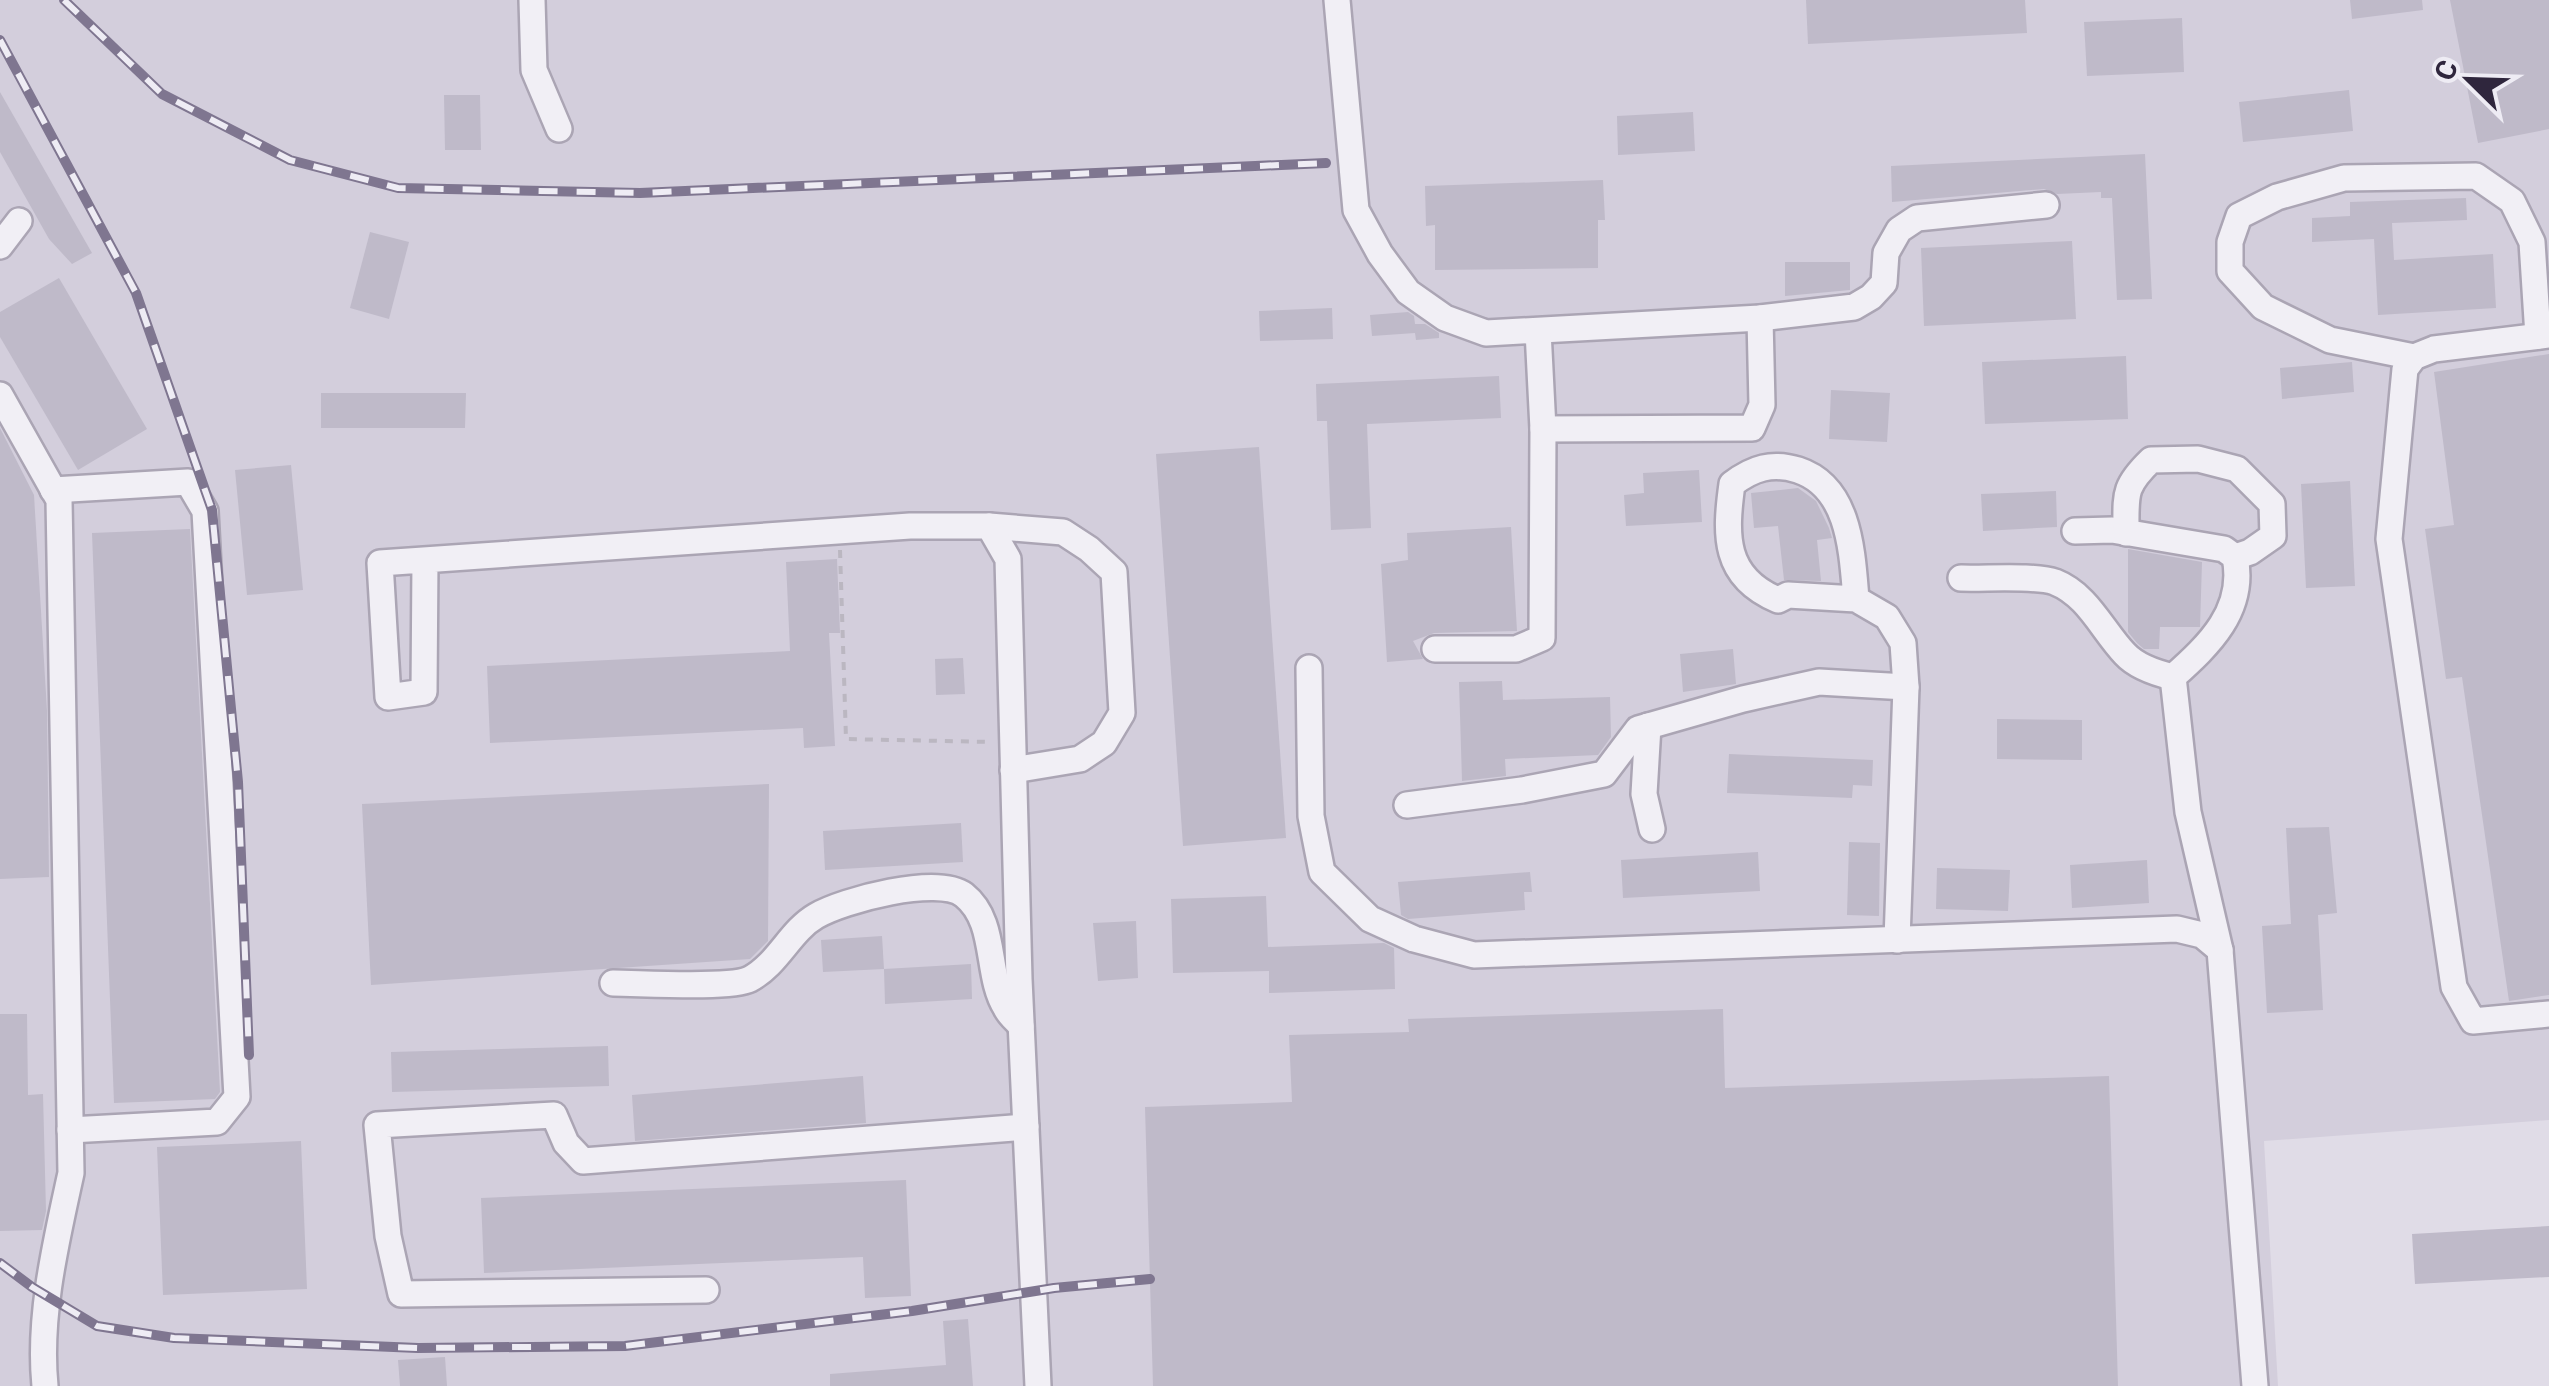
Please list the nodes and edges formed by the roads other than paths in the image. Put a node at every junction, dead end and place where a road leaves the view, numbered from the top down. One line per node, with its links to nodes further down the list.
1 (532, 0): 3 (street)
2 (1337, 0): 8 (street)
3 (559, 130)
4 (2046, 205): 7 (street)
5 (19, 221): 6 (street)
6 (0, 246)
7 (1760, 318): 8 (street); 12 (street)
8 (1538, 331): 12 (street)
9 (2544, 335): 10 (street); 10 (street)
10 (2414, 357): 32 (street)
11 (0, 395): 13 (street)
12 (1543, 428): 21 (street)
13 (53, 490): 35 (street); 35 (street)
14 (989, 526): 18 (street); 26 (street); 26 (street)
15 (2075, 530): 16 (street)
16 (2126, 533): 17 (street); 17 (street)
17 (2236, 557): 23 (street)
18 (425, 560): 18 (street)
19 (1961, 578): 23 (street)
20 (1856, 599): 20 (street); 24 (street)
21 (1435, 649)
22 (1309, 668): 29 (street)
23 (2173, 678): 30 (street)
24 (1906, 687): 25 (street); 29 (street)
25 (1648, 726): 27 (street); 28 (street)
26 (1013, 770): 33 (street)
27 (1407, 804)
28 (1652, 829)
29 (1897, 940): 30 (street)
30 (2220, 950): 39 (street)
31 (613, 983): 33 (street)
32 (2549, 1014)
33 (1021, 1026): 34 (street)
34 (1026, 1128): 36 (street); 38 (street)
35 (70, 1130): 37 (street)
36 (706, 1290)
37 (45, 1386)
38 (1038, 1386)
39 (2255, 1386)

